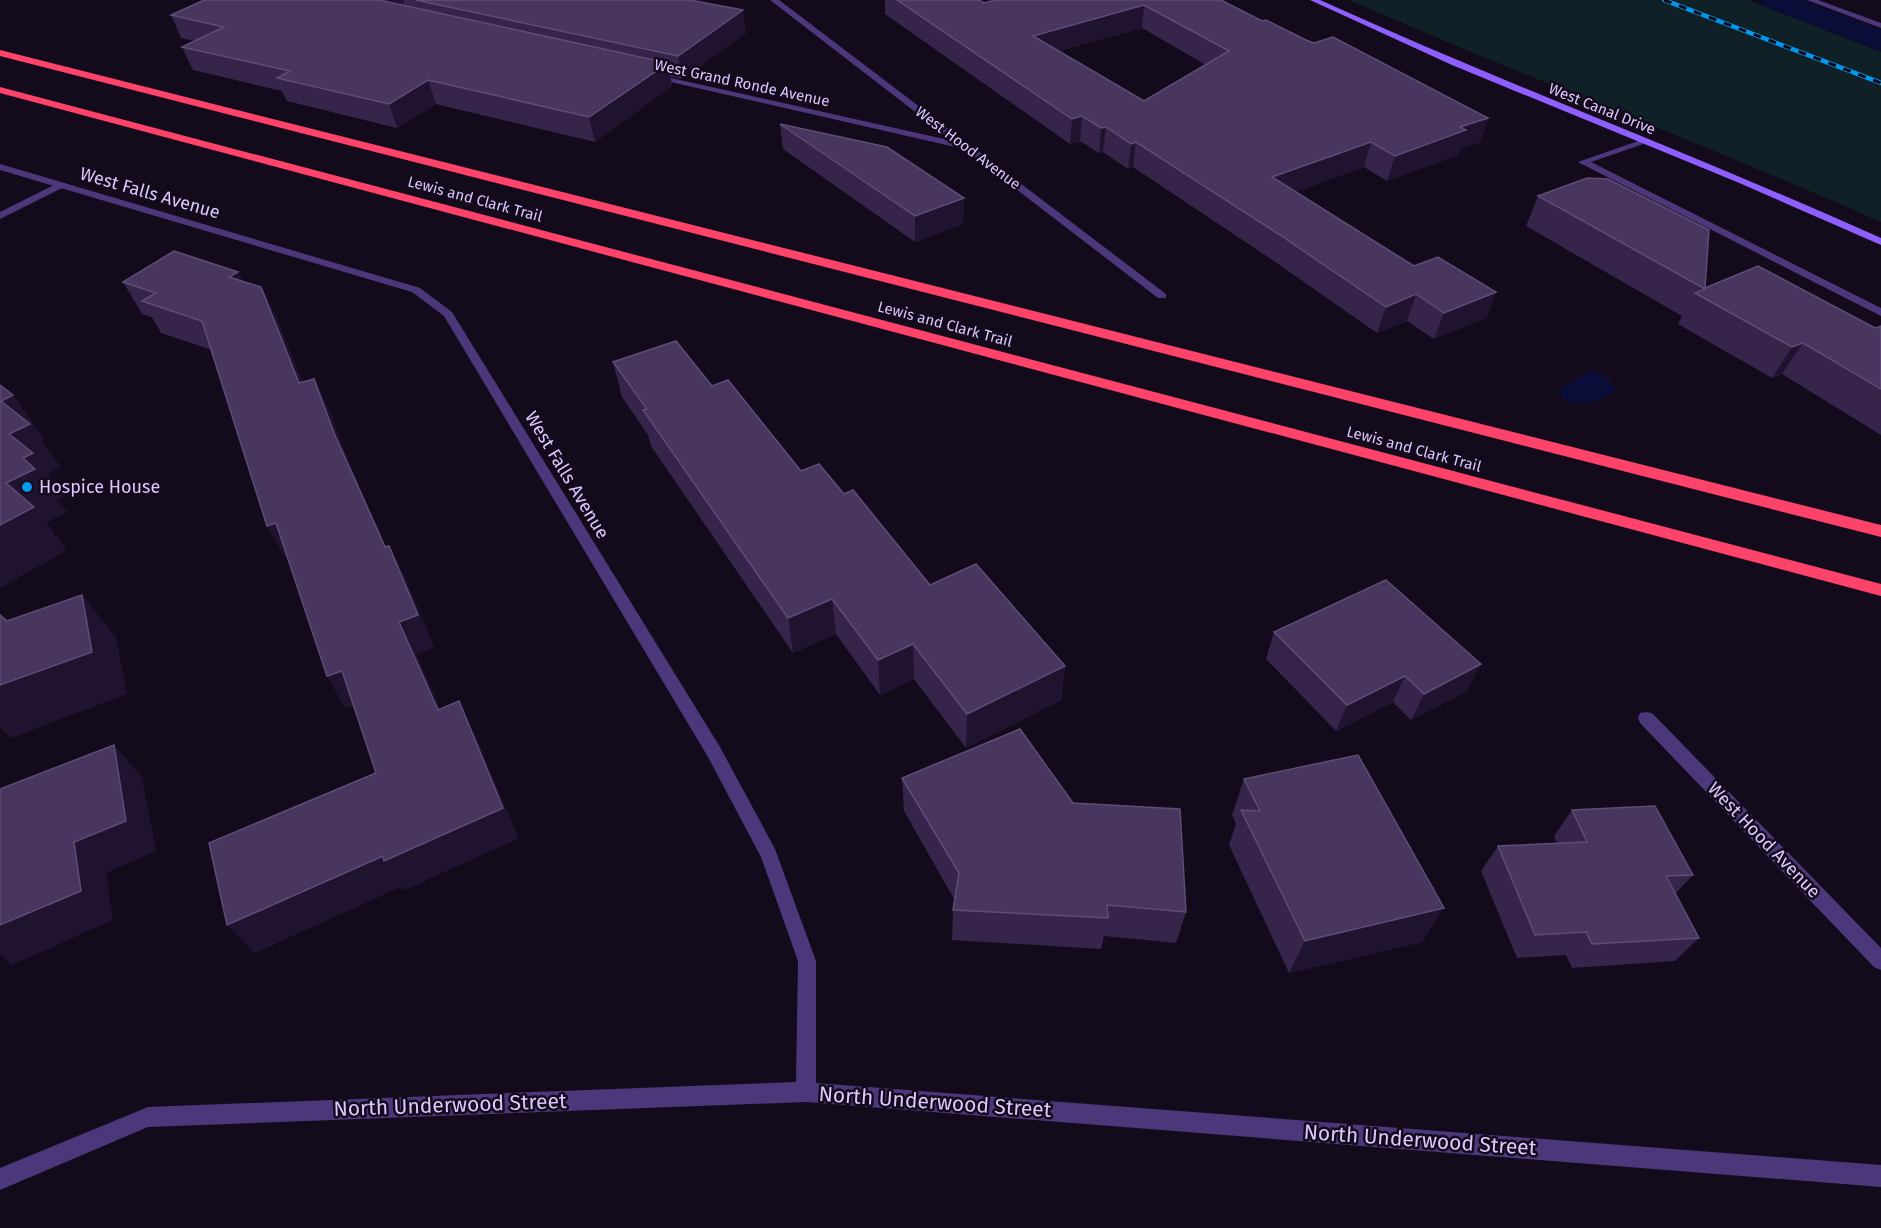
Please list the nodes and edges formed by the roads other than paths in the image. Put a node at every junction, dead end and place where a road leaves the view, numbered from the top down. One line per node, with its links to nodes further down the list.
1 (774, 0): 9 (street, West Hood Avenue)
2 (1314, 0): 8 (street, West Canal Drive)
3 (1811, 0): 4 (street)
4 (1881, 26)
5 (0, 53): 16 (highway, Lewis and Clark Trail)
6 (640, 75): 9 (street, West Grand Ronde Avenue)
7 (0, 90): 17 (highway, Lewis and Clark Trail)
8 (1644, 142): 13 (street, West Canal Drive); 15 (street)
9 (966, 147): 14 (street, West Hood Avenue)
10 (0, 167): 11 (street, West Falls Avenue)
11 (60, 185): 12 (street); 20 (street, West Falls Avenue)
12 (0, 216)
13 (1881, 242)
14 (1162, 296)
15 (1881, 313)
16 (1881, 531)
17 (1881, 590)
18 (1646, 718): 19 (street, West Hood Avenue)
19 (1881, 962)
20 (806, 1092): 21 (street, North Underwood Street); 22 (street, North Underwood Street)
21 (1881, 1176)
22 (0, 1179)

